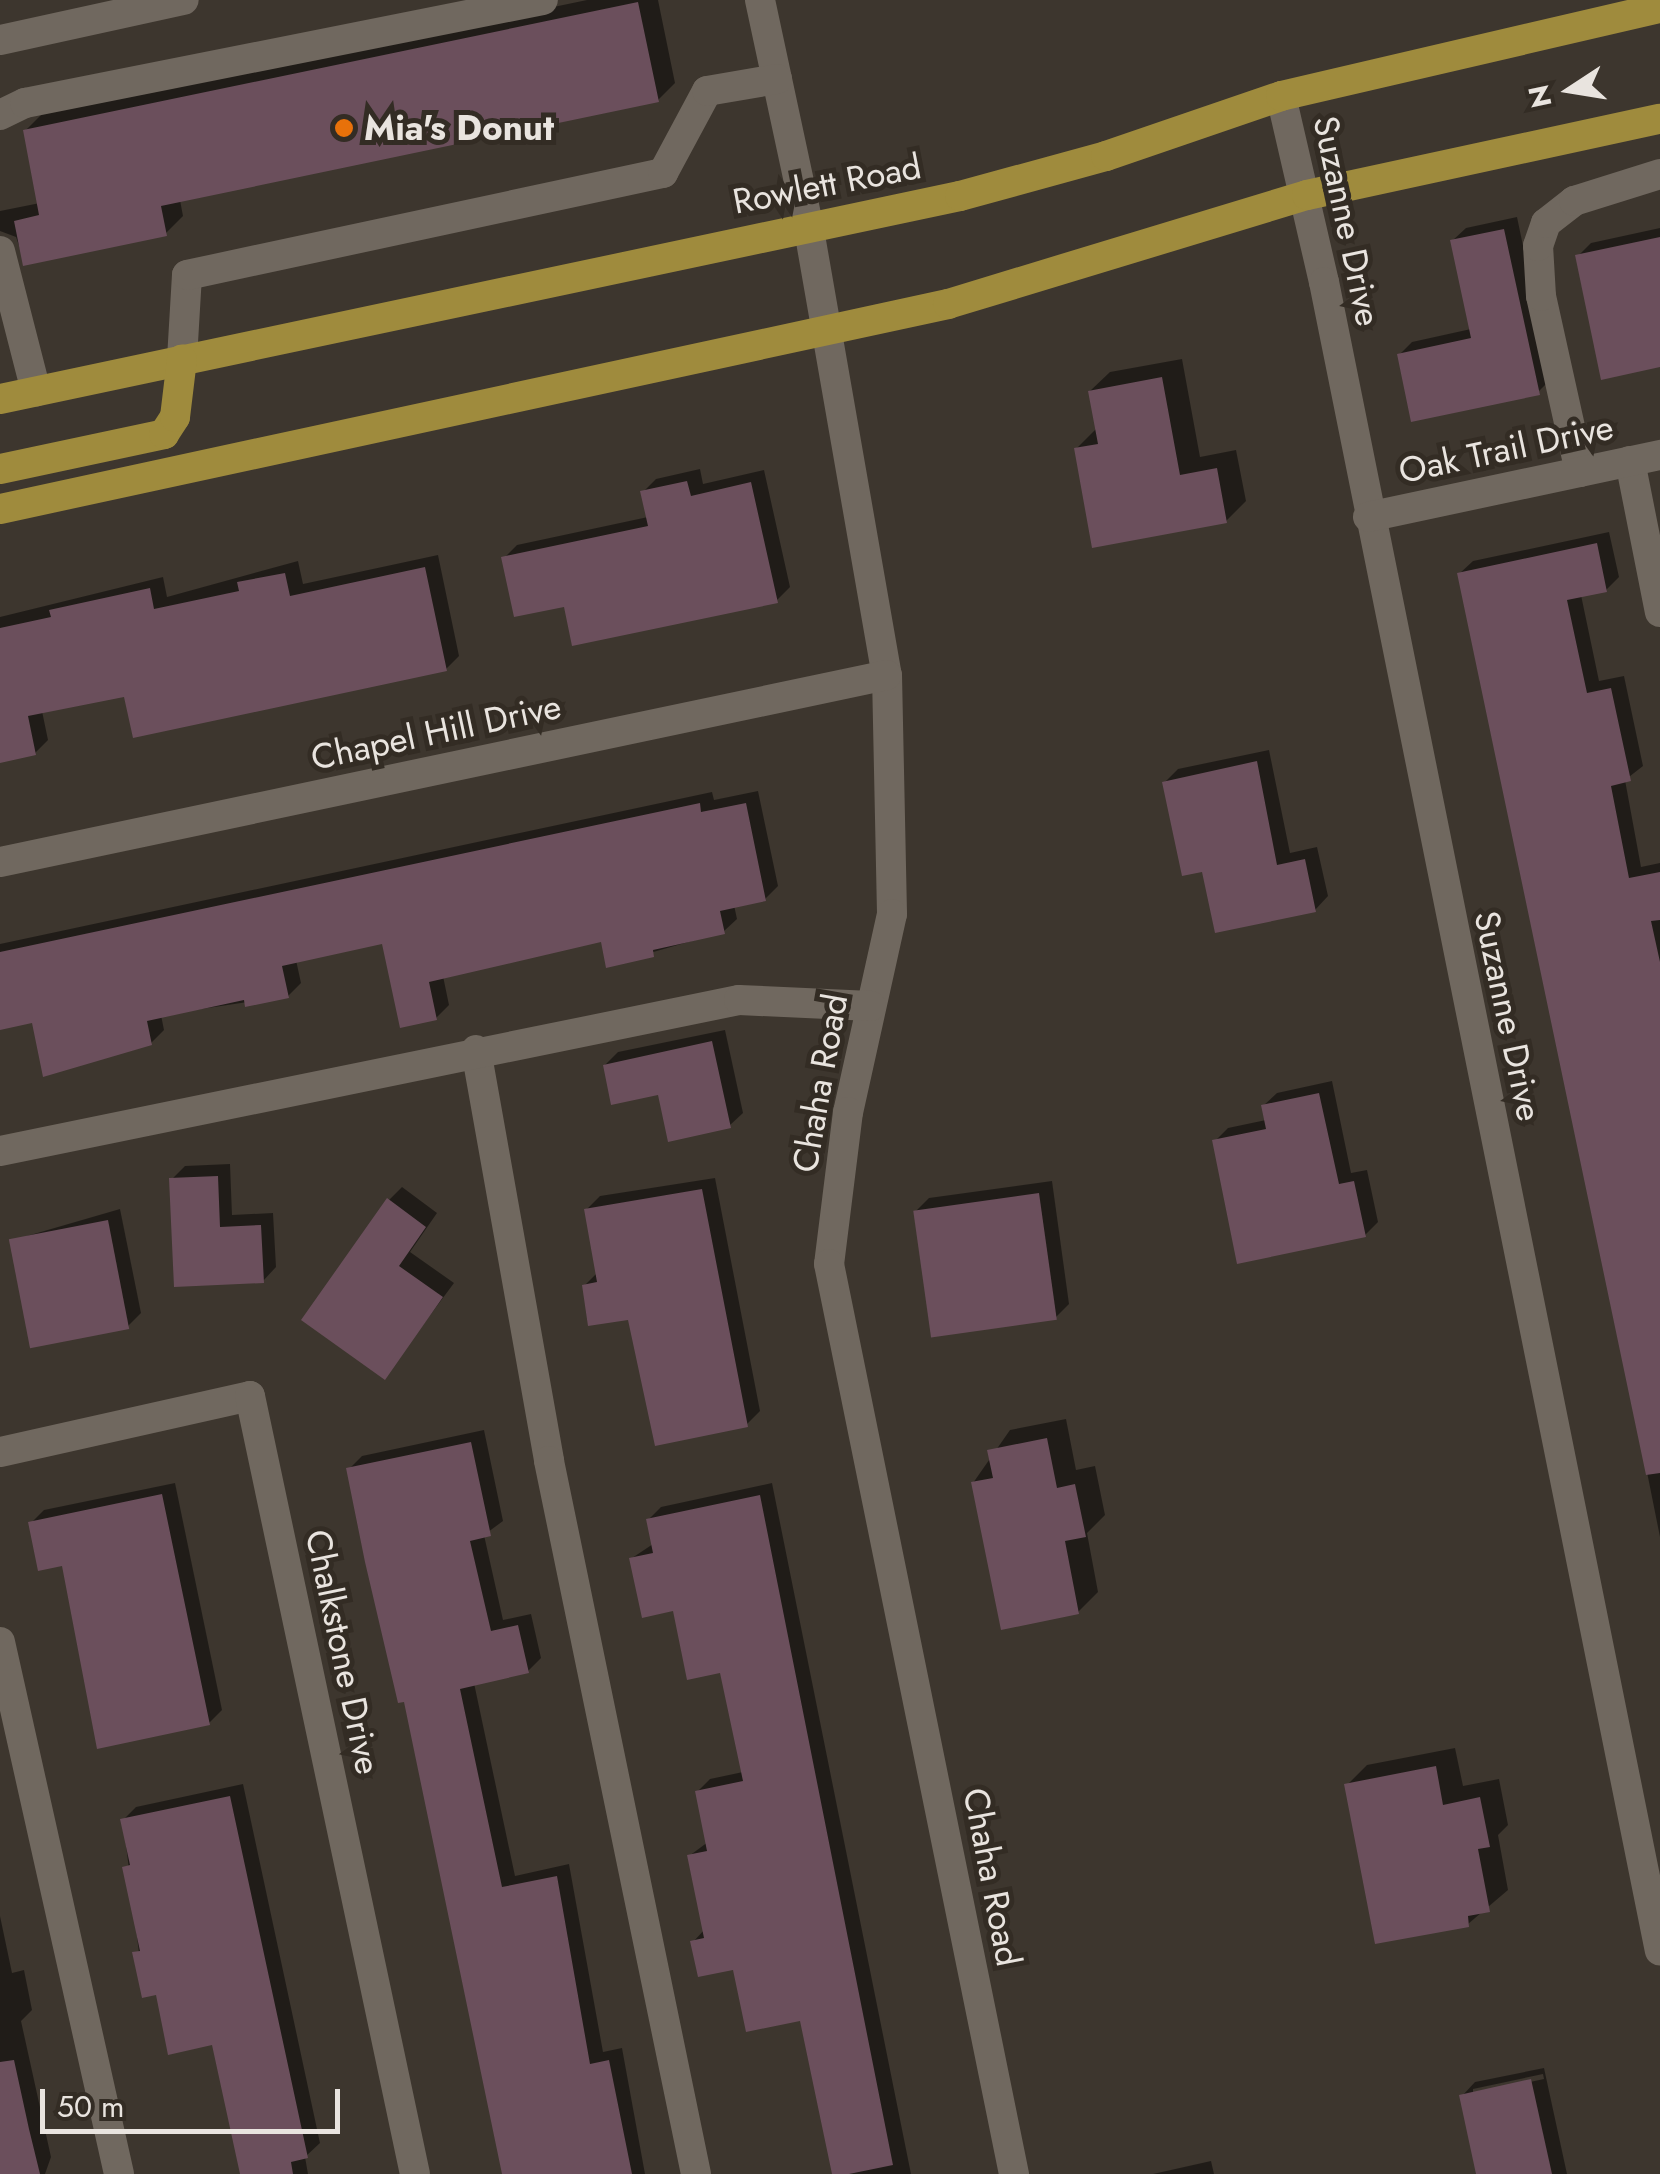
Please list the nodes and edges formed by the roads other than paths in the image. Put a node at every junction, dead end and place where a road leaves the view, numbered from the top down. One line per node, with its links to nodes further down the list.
1 (184, 0): 5 (street)
2 (543, 0): 8 (street)
3 (760, 0): 6 (street, Chaha Road)
4 (1660, 8): 7 (main road, Rowlett Road)
5 (0, 40)
6 (777, 78): 12 (street, Chaha Road); 15 (street)
7 (1281, 96): 11 (street, Suzanne Drive); 12 (main road, Rowlett Road)
8 (0, 115)
9 (1660, 119): 11 (main road)
10 (1660, 174): 21 (street)
11 (1306, 195): 14 (main road); 23 (street, Suzanne Drive)
12 (808, 224): 14 (street, Chaha Road); 15 (main road, Rowlett Road)
13 (0, 251): 16 (street)
14 (827, 330): 22 (main road); 25 (street, Chaha Road)
15 (182, 360): 16 (main road, Rowlett Road); 20 (main road)
16 (36, 391): 17 (main road, Rowlett Road)
17 (0, 399)
18 (1660, 455): 19 (street, Oak Trail Drive)
19 (1630, 461): 21 (street, Oak Trail Drive); 24 (street)
20 (0, 470)
21 (1580, 472): 23 (street, Oak Trail Drive)
22 (0, 509)
23 (1368, 517): 32 (street, Suzanne Drive)
24 (1660, 612)
25 (887, 675): 26 (street, Chapel Hill Drive); 27 (street, Chaha Road)
26 (0, 862)
27 (872, 1006): 28 (street); 36 (street, Chaha Road)
28 (476, 1050): 29 (street); 35 (street)
29 (0, 1151)
30 (0, 1452): 34 (street, Chalkstone Drive)
31 (0, 1642): 33 (street)
32 (1660, 1950)
33 (119, 2174)
34 (415, 2174)
35 (696, 2174)
36 (1014, 2174)

